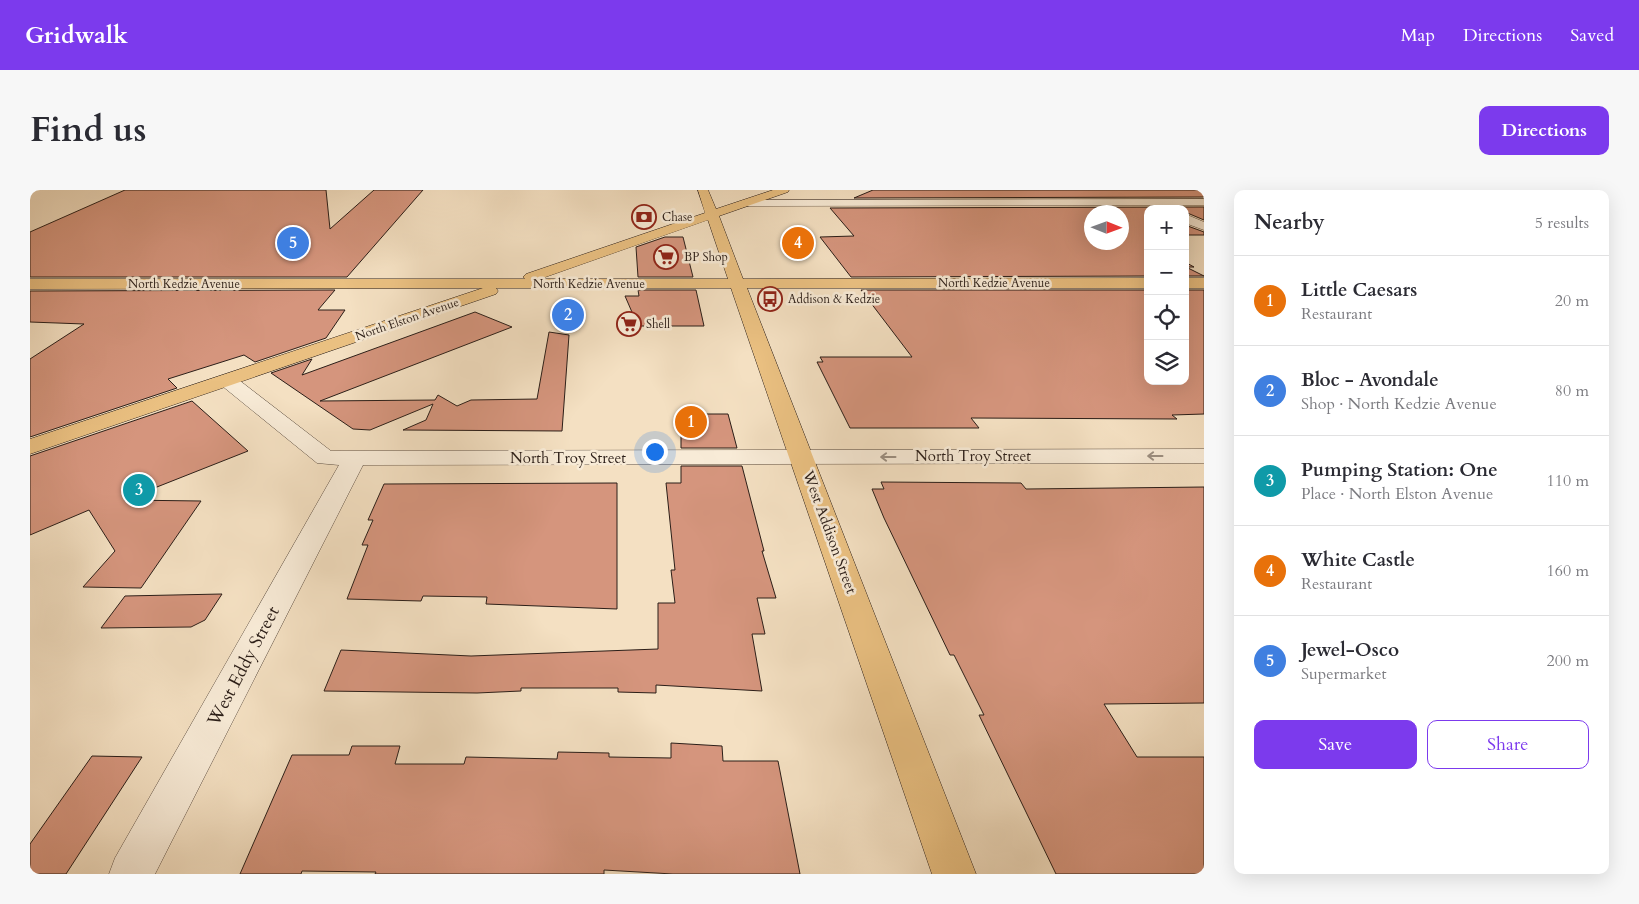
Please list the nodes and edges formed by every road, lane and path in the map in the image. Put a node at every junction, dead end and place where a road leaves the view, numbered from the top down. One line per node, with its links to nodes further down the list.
1 (703, 190): 8 (main road, West Addison Street)
2 (784, 190): 6 (main road, North Elston Avenue)
3 (1122, 190): 4 (street)
4 (1150, 202): 5 (street); 6 (street); 7 (street)
5 (1204, 202)
6 (747, 203): 8 (main road, North Elston Avenue)
7 (1156, 205)
8 (712, 213): 12 (main road, North Elston Avenue); 13 (main road, West Addison Street)
9 (1189, 220): 10 (street)
10 (1204, 226)
11 (30, 284): 12 (main road, North Kedzie Avenue)
12 (510, 284): 13 (main road, North Kedzie Avenue); 17 (main road, North Elston Avenue)
13 (738, 284): 14 (main road, North Kedzie Avenue); 20 (main road, West Addison Street)
14 (1144, 284)
15 (1189, 284): 16 (main road)
16 (1204, 284)
17 (228, 381): 18 (main road, North Elston Avenue); 21 (street, North Troy Street)
18 (30, 447)
19 (1204, 456): 20 (street, North Troy Street, one-way to 20)
20 (802, 457): 21 (street, North Troy Street); 23 (main road, West Addison Street)
21 (355, 458): 22 (street, West Eddy Street)
22 (131, 874)
23 (954, 874)

